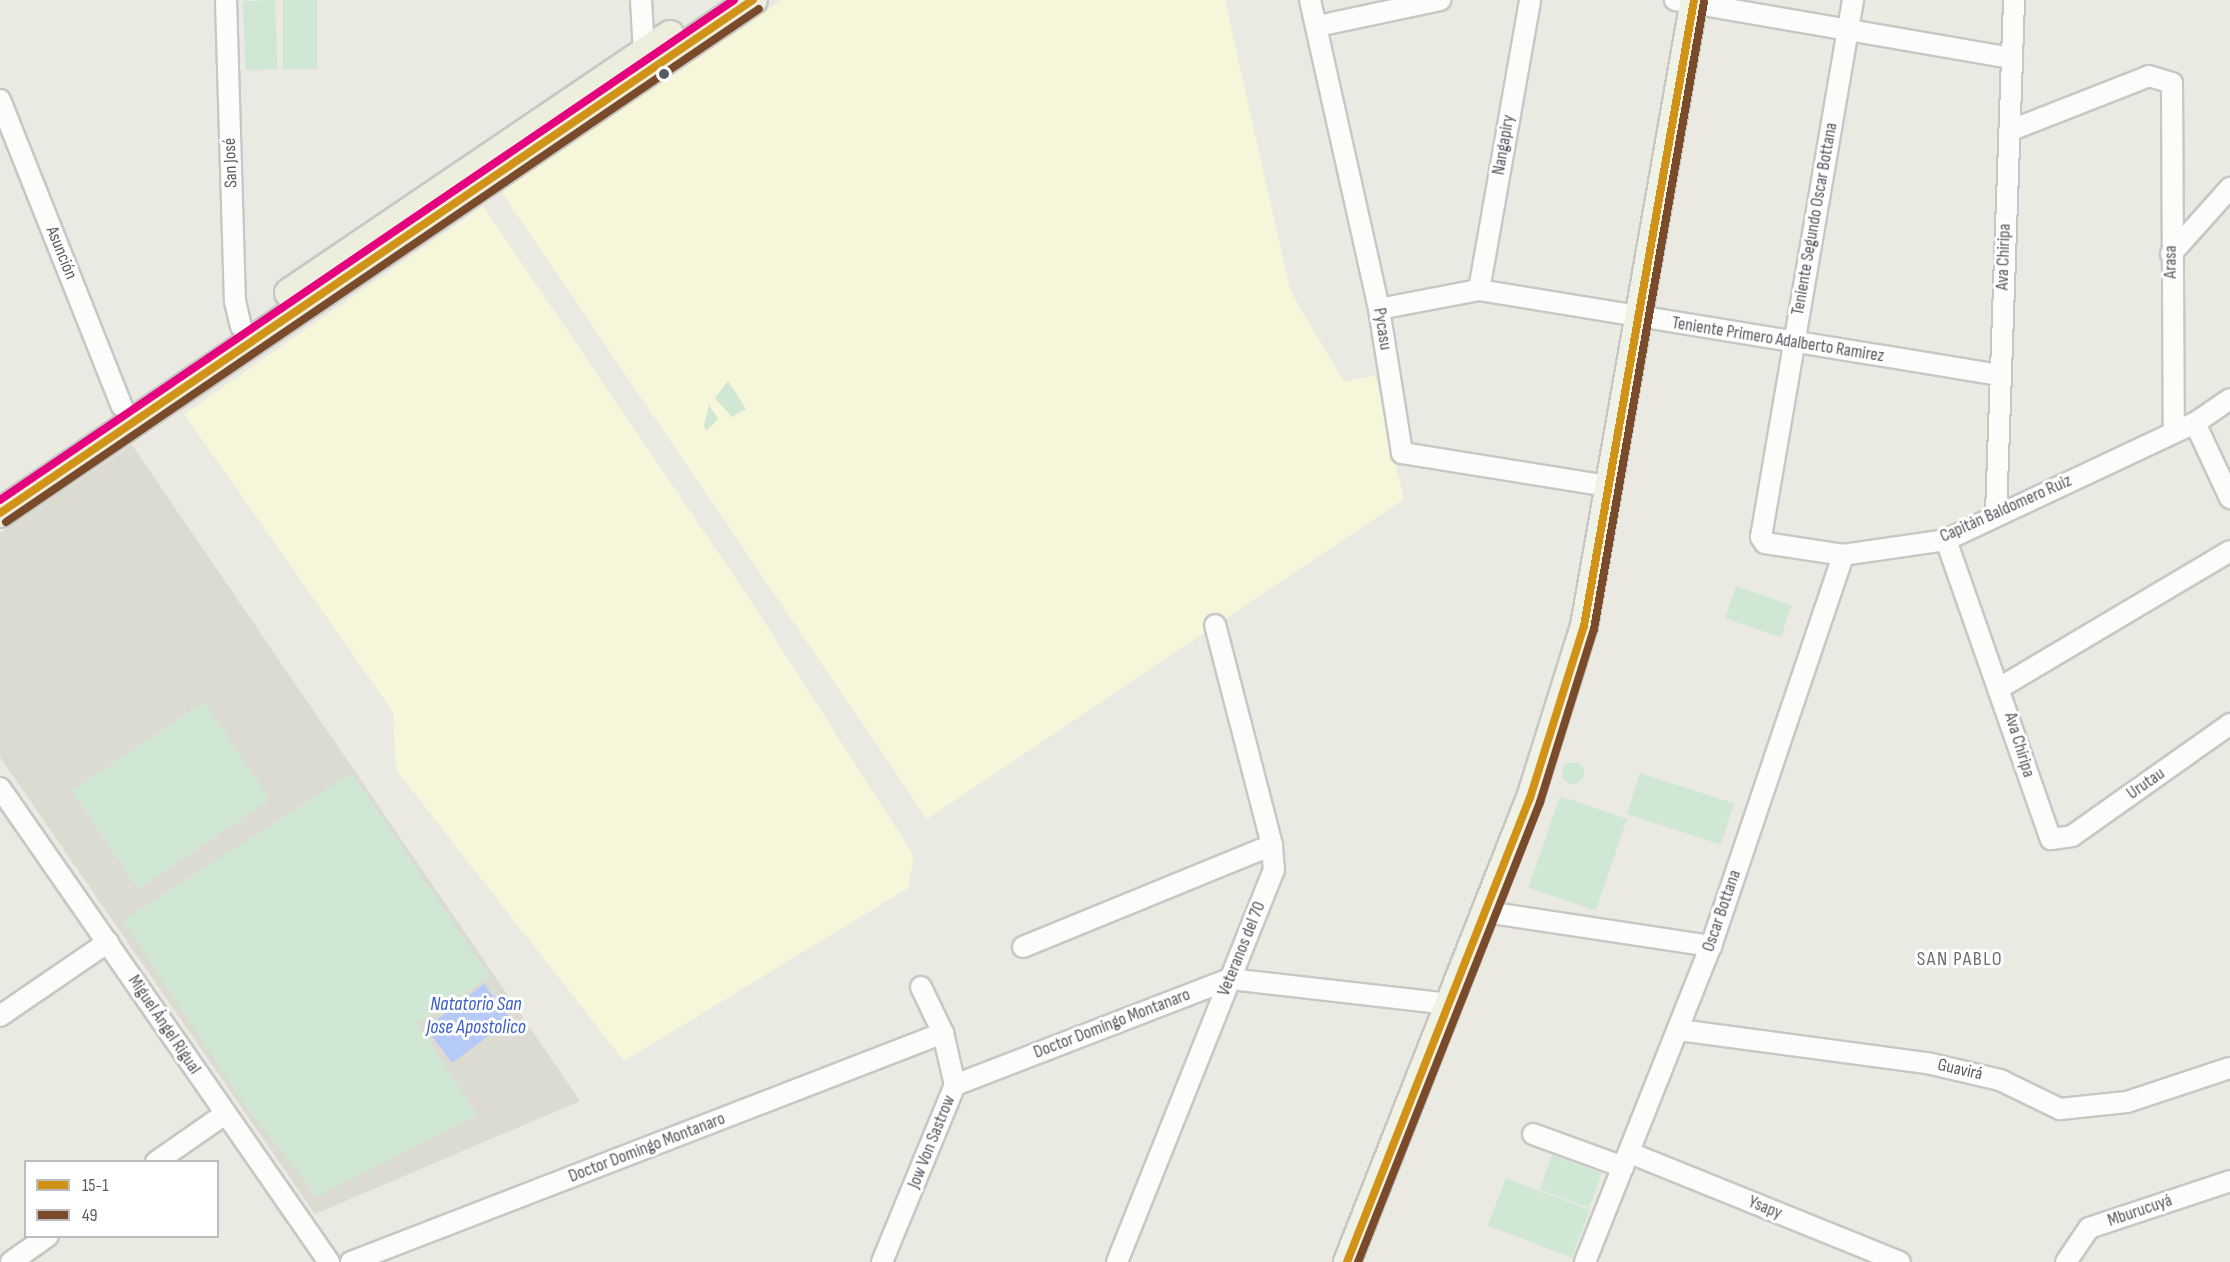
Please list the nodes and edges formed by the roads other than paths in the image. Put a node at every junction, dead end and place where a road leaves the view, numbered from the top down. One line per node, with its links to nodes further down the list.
1 (226, 0): 25 (street, San José)
2 (641, 0): 13 (street)
3 (721, 0): 13 (highway)
4 (753, 0): 18 (highway)
5 (1310, 0): 11 (street, Pycasu)
6 (1440, 0): 11 (street)
7 (1530, 0): 22 (street, Nangapiry)
8 (1853, 0): 12 (street, Teniente Segundo Oscar Bottana)
9 (2014, 0): 14 (street, Ava Chiripa)
10 (1688, 1): 12 (street); 24 (main road)
11 (1318, 26): 23 (street, Pycasu)
12 (1848, 30): 14 (street); 26 (street, Teniente Segundo Oscar Bottana)
13 (644, 52): 15 (highway)
14 (2012, 58): 17 (street, Ava Chiripa)
15 (576, 98): 18 (highway); 20 (highway)
16 (0, 100): 29 (street, Asunción)
17 (2009, 131): 21 (street, Arasa); 27 (street, Ava Chiripa)
18 (480, 185): 20 (highway); 35 (highway)
19 (2230, 188): 21 (street)
20 (355, 249): 25 (highway)
21 (2171, 254): 31 (street, Arasa)
22 (1479, 290): 23 (street, Teniente Primero Adalberto Ramirez); 24 (street, Teniente Primero Adalberto Ramirez)
23 (1379, 309): 32 (street, Pycasu)
24 (1641, 319): 26 (street, Teniente Primero Adalberto Ramirez); 32 (main road)
25 (241, 326): 29 (highway)
26 (1793, 342): 27 (street, Teniente Primero Adalberto Ramirez); 38 (street, Teniente Segundo Oscar Bottana)
27 (2000, 375): 36 (street, Ava Chiripa)
28 (2230, 399): 30 (street, Capitán Baldomero Ruiz)
29 (122, 406): 33 (highway)
30 (2195, 423): 31 (street, Capitán Baldomero Ruiz); 34 (street)
31 (2174, 432): 36 (street, Capitán Baldomero Ruiz)
32 (1609, 486): 47 (main road)
33 (0, 490)
34 (2230, 498)
35 (0, 513)
36 (1996, 513): 37 (street, Capitán Baldomero Ruiz)
37 (1946, 540): 40 (street, Capitán Baldomero Ruiz); 42 (street, Ava Chiripa)
38 (1765, 543): 40 (street, Capitán Baldomero Ruiz)
39 (2230, 551): 42 (street)
40 (1843, 555): 49 (street, Oscar Bottana)
41 (1215, 625): 46 (street, Veteranos del 70)
42 (2001, 687): 45 (street, Ava Chiripa)
43 (2230, 724): 45 (street, Urutau)
44 (0, 788): 48 (street, Miguel Ángel Rigual)
45 (2060, 841)
46 (1272, 845): 50 (street); 51 (street, Veteranos del 70)
47 (1485, 912): 49 (street); 53 (main road)
48 (108, 942): 54 (street); 59 (street, Miguel Ángel Rigual)
49 (1711, 946): 55 (street, Oscar Bottana)
50 (1023, 947)
51 (1230, 979): 53 (street, Doctor Domingo Montanaro); 58 (street, Doctor Domingo Montanaro); 69 (street, Veteranos del 70)
52 (921, 987): 56 (street, Jow Von Sastrow)
53 (1450, 1004): 70 (main road)
54 (0, 1016)
55 (1679, 1030): 57 (street, Guavirá); 62 (street, Oscar Bottana)
56 (943, 1033): 58 (street, Jow Von Sastrow); 67 (street, Doctor Domingo Montanaro)
57 (2230, 1068)
58 (955, 1085): 68 (street, Jow Von Sastrow)
59 (225, 1114): 61 (street); 66 (street, Miguel Ángel Rigual)
60 (1533, 1134): 62 (street, Ysapy)
61 (157, 1160)
62 (1626, 1160): 71 (street, Oscar Bottana); 72 (street, Ysapy)
63 (2230, 1181): 73 (street, Mburucuyá)
64 (45, 1238): 65 (street)
65 (11, 1262)
66 (329, 1262)
67 (351, 1262)
68 (882, 1262)
69 (1117, 1262)
70 (1347, 1262)
71 (1585, 1262)
72 (1900, 1262)
73 (2066, 1262)

